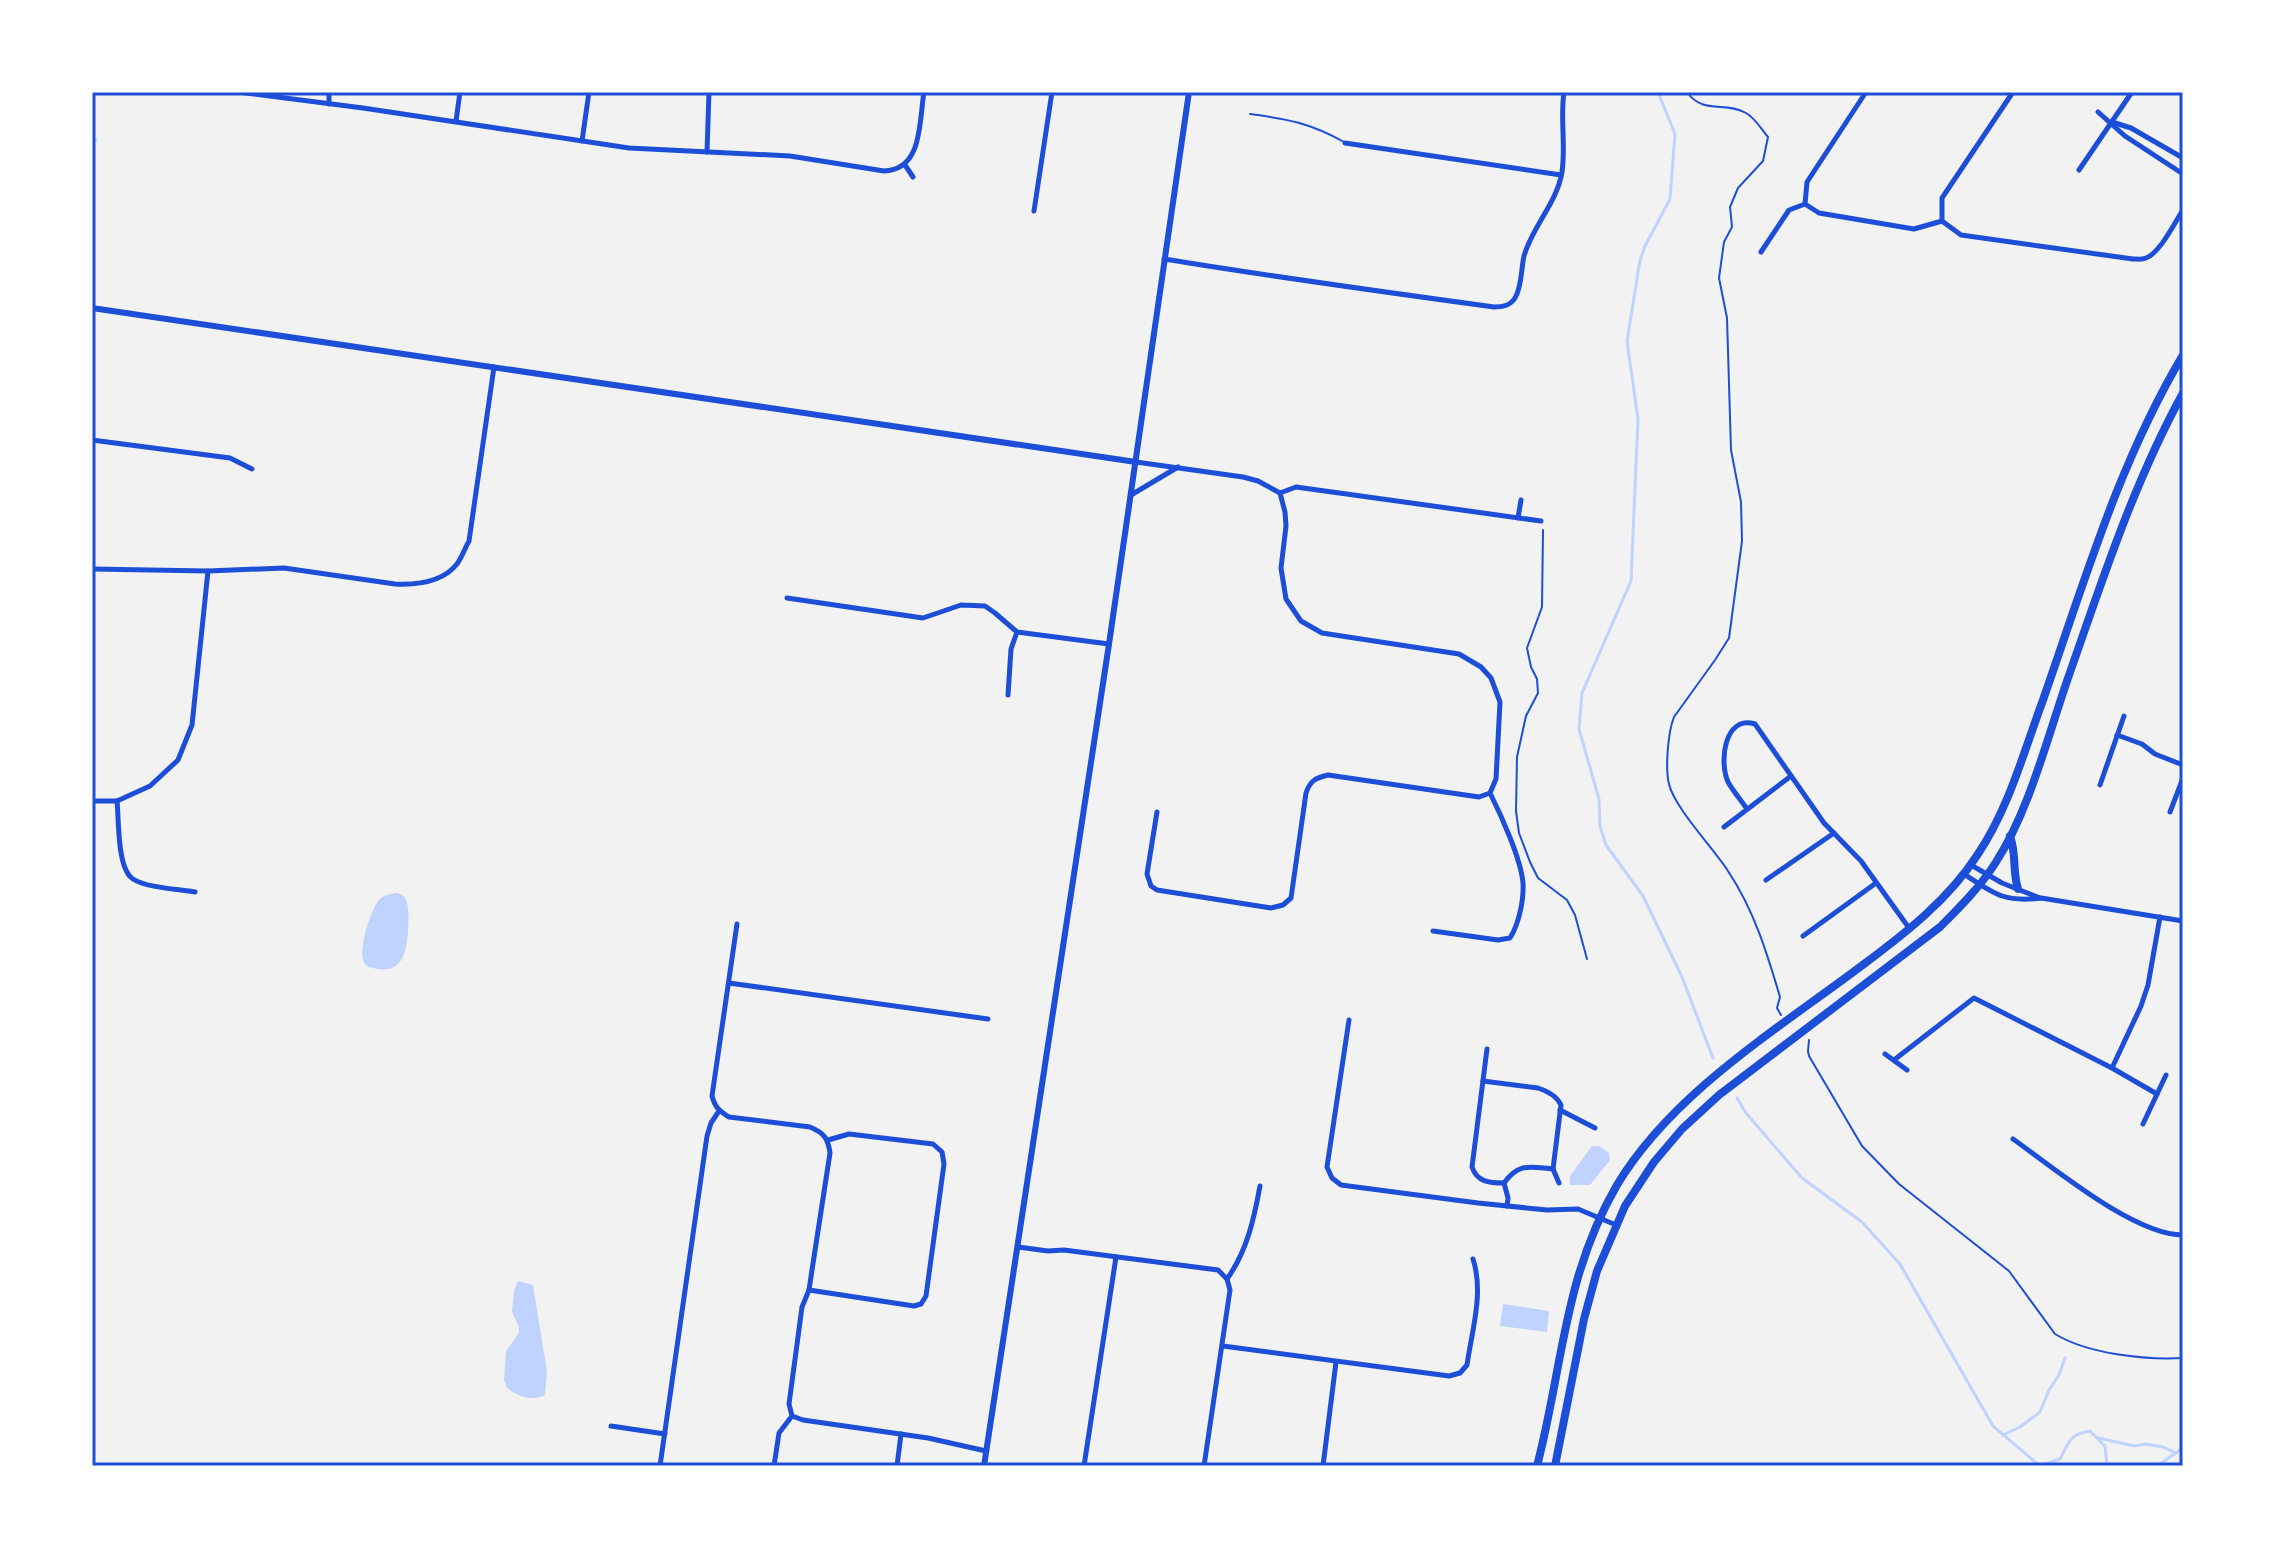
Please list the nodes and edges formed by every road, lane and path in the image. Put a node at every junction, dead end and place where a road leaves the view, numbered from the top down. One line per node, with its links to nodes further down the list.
1 (238, 92): 14 (street)
2 (329, 92): 14 (street)
3 (460, 92): 17 (street)
4 (589, 92): 19 (street)
5 (709, 92): 21 (street)
6 (924, 92): 23 (street)
7 (1052, 92): 30 (street)
8 (1189, 92): 33 (street)
9 (1564, 92): 26 (street)
10 (1687, 92): 86 (path)
11 (1866, 92): 28 (street)
12 (2013, 92): 31 (street)
13 (2132, 92): 18 (street)
14 (329, 104): 17 (street)
15 (2098, 112): 18 (street)
16 (1250, 114): 20 (lane)
17 (456, 121): 19 (street)
18 (2111, 122): 22 (street); 24 (street); 25 (street)
19 (582, 141): 21 (street)
20 (1345, 143): 26 (street)
21 (707, 152): 23 (street)
22 (2183, 158)
23 (905, 165): 27 (street)
24 (2079, 170)
25 (2183, 174)
26 (1561, 175): 33 (street)
27 (913, 177)
28 (1805, 204): 31 (street); 32 (street)
29 (2183, 210): 31 (street)
30 (1034, 211)
31 (1942, 221)
32 (1761, 252)
33 (1164, 259): 40 (street)
34 (92, 308): 36 (street)
35 (2183, 355): 37 (main road)
36 (494, 367): 40 (street); 49 (street)
37 (2180, 368): 69 (main road)
38 (2182, 395): 68 (main road)
39 (92, 440): 42 (street)
40 (1136, 462): 41 (street); 44 (street)
41 (1178, 467): 43 (street); 44 (street)
42 (252, 469)
43 (1280, 493): 46 (street); 60 (street)
44 (1131, 495): 52 (street)
45 (1521, 500): 46 (street)
46 (1518, 518): 47 (street)
47 (1541, 521): 84 (path)
48 (92, 569): 49 (street)
49 (208, 571): 62 (street)
50 (787, 598): 51 (street)
51 (1017, 632): 52 (street); 53 (street)
52 (1109, 644): 112 (street)
53 (1008, 695)
54 (2124, 716): 55 (street)
55 (2117, 735): 56 (street); 59 (street)
56 (2183, 765)
57 (1791, 776): 63 (street); 63 (street); 67 (street)
58 (2183, 778): 65 (street)
59 (2100, 785)
60 (1490, 793): 64 (street); 82 (street)
61 (92, 801): 62 (street)
62 (117, 801): 76 (street)
63 (1747, 809): 66 (street)
64 (1157, 812)
65 (2170, 812)
66 (1724, 827)
67 (1834, 833): 72 (street); 73 (street)
68 (2010, 836): 71 (main road); 75 (main road)
69 (1971, 865): 70 (main road); 71 (street)
70 (1964, 874): 74 (street); 81 (main road)
71 (1986, 875): 74 (main road); 75 (street)
72 (1766, 880)
73 (1876, 883): 81 (street); 83 (street)
74 (1979, 884): 77 (street); 110 (main road)
75 (2018, 889): 77 (street)
76 (195, 892)
77 (2041, 898): 78 (street)
78 (2160, 917): 79 (street); 93 (street)
79 (2183, 921)
80 (737, 924): 85 (street)
81 (1910, 929): 109 (main road)
82 (1433, 931)
83 (1803, 936)
84 (1587, 959)
85 (729, 983): 87 (street); 99 (street)
86 (1780, 1014)
87 (988, 1019)
88 (1349, 1020): 108 (street)
89 (1807, 1038): 118 (path)
90 (1487, 1049): 96 (street)
91 (1885, 1054): 92 (street)
92 (1894, 1060): 93 (street); 94 (street)
93 (2112, 1068): 97 (street)
94 (1907, 1070)
95 (2166, 1075): 97 (street)
96 (1483, 1081): 98 (street); 105 (street)
97 (2157, 1094): 100 (street)
98 (1560, 1110): 101 (street); 104 (street)
99 (719, 1111): 103 (street); 122 (street)
100 (2143, 1124)
101 (1595, 1128)
102 (2013, 1139): 111 (street)
103 (828, 1140): 116 (street); 116 (street)
104 (1553, 1169): 105 (street); 106 (street)
105 (1504, 1183): 108 (street)
106 (1559, 1183)
107 (1260, 1186): 115 (street)
108 (1507, 1206): 109 (street)
109 (1600, 1217): 110 (street); 132 (main road)
110 (1616, 1225): 133 (main road)
111 (2183, 1235)
112 (1018, 1247): 113 (street); 124 (street)
113 (1116, 1257): 115 (street); 129 (street)
114 (1473, 1259): 119 (street)
115 (1227, 1279): 117 (street)
116 (809, 1290): 120 (street)
117 (1223, 1346): 119 (street); 130 (street)
118 (2183, 1358)
119 (1336, 1362): 131 (street)
120 (792, 1416): 123 (street); 126 (street)
121 (611, 1426): 122 (street)
122 (665, 1434): 125 (street)
123 (901, 1434): 124 (street); 127 (street)
124 (986, 1451): 128 (street)
125 (660, 1466)
126 (774, 1466)
127 (897, 1466)
128 (984, 1466)
129 (1084, 1466)
130 (1204, 1466)
131 (1323, 1466)
132 (1537, 1466)
133 (1555, 1466)

